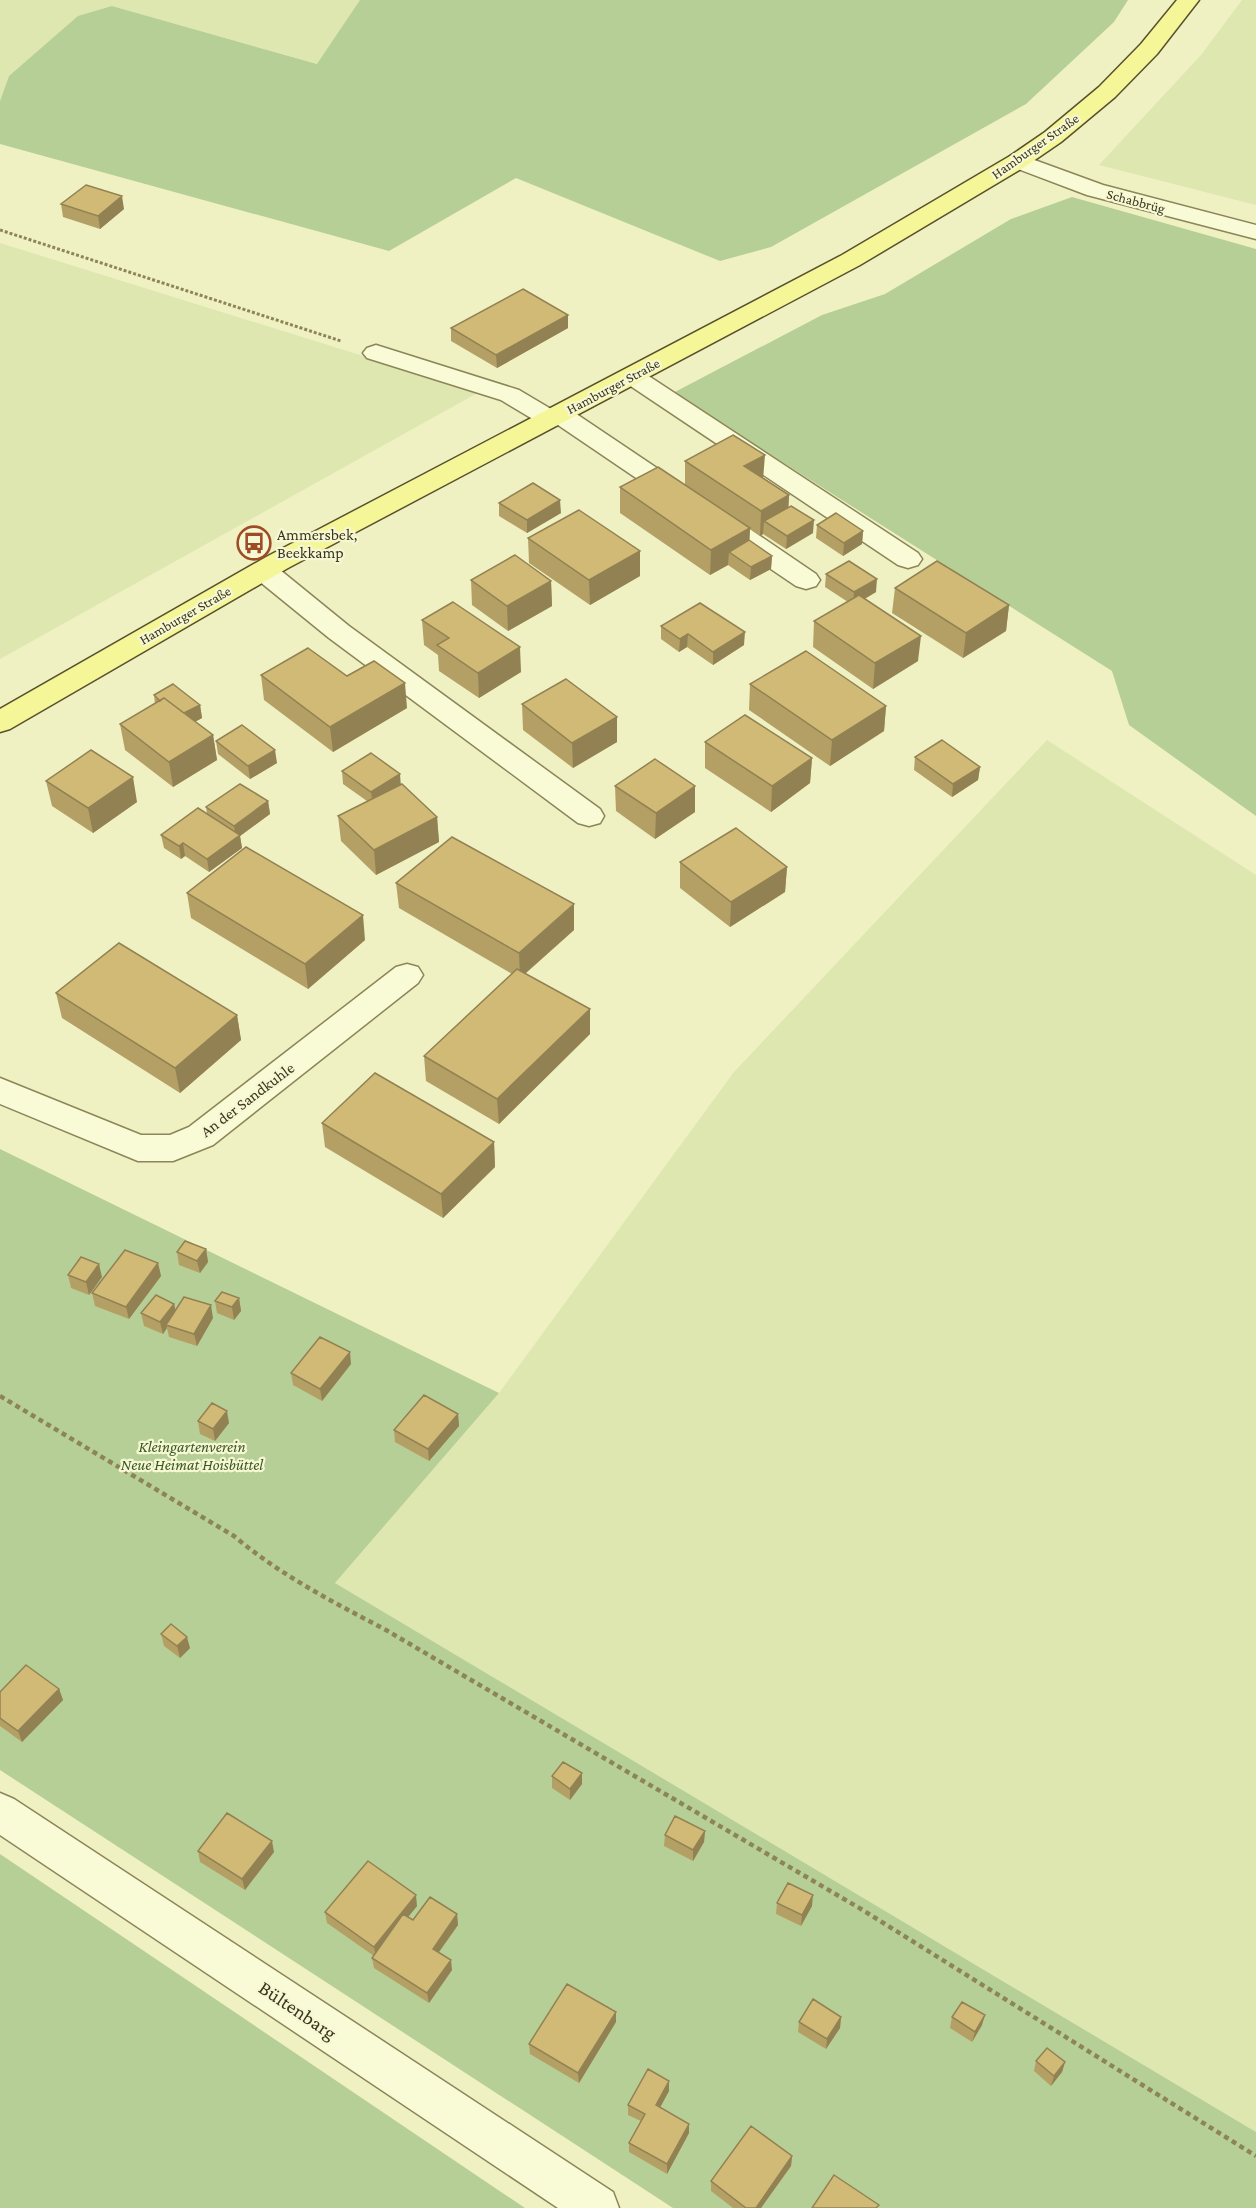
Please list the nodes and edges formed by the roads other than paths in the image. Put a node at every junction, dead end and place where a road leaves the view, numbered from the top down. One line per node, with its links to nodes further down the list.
1 (1188, 0): 2 (main road, Hamburger Straße)
2 (1018, 161): 3 (street, Schabbrüg); 5 (main road, Hamburger Straße)
3 (1256, 232)
4 (376, 353): 6 (street)
5 (632, 376): 6 (main road, Hamburger Straße); 7 (street)
6 (555, 417): 8 (main road, Hamburger Straße); 9 (street)
7 (908, 560)
8 (264, 571): 10 (main road, Hamburger Straße); 11 (street)
9 (806, 580)
10 (0, 722)
11 (590, 816)
12 (407, 975): 13 (street, An der Sandkuhle)
13 (0, 1090)
14 (0, 1812): 15 (street, Bültenbarg)
15 (597, 2208)

